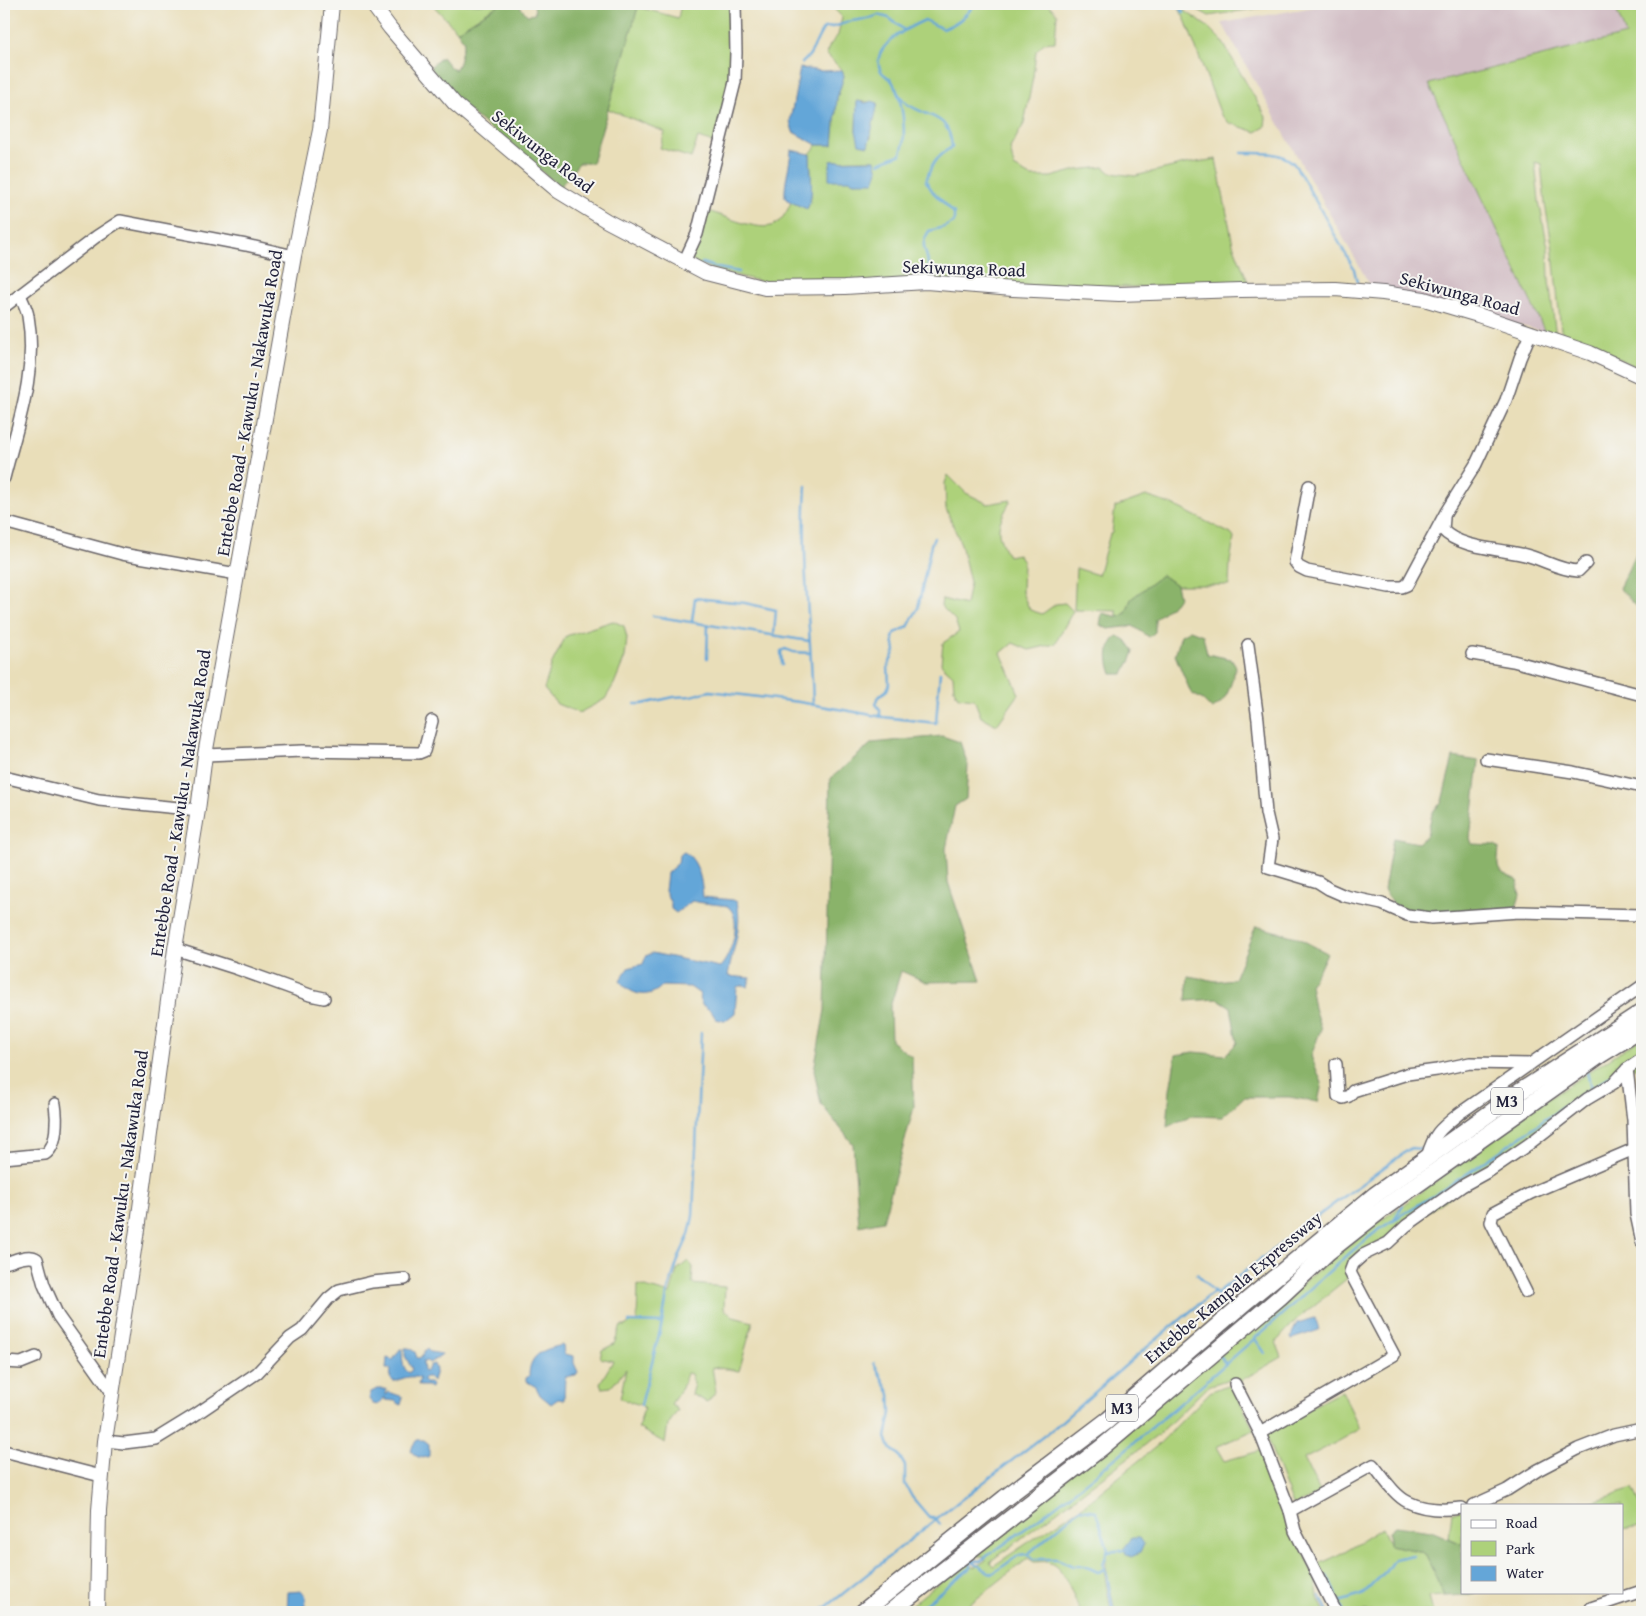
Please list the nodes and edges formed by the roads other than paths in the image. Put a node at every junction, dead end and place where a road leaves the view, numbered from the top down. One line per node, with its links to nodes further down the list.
1 (332, 4): 4 (main road, Entebbe Road - Kawuku - Nakawuka Road)
2 (372, 4): 5 (main road, Sekiwunga Road)
3 (734, 4): 5 (street)
4 (294, 256): 6 (street); 15 (main road, Entebbe Road - Kawuku - Nakawuka Road)
5 (684, 262): 8 (main road, Sekiwunga Road)
6 (20, 295): 7 (street); 10 (street)
7 (4, 307)
8 (1531, 332): 9 (main road, Sekiwunga Road); 12 (street)
9 (1642, 377)
10 (4, 478)
11 (1309, 486): 12 (street)
12 (1446, 512): 14 (street)
13 (4, 522): 15 (street)
14 (1586, 563)
15 (237, 574): 20 (main road, Entebbe Road - Kawuku - Nakawuka Road)
16 (1248, 646): 25 (street)
17 (1472, 654): 18 (street)
18 (1642, 695)
19 (432, 721): 20 (street)
20 (204, 755): 24 (main road, Entebbe Road - Kawuku - Nakawuka Road)
21 (1486, 759): 23 (street)
22 (4, 777): 24 (street)
23 (1642, 787)
24 (198, 810): 26 (main road, Entebbe Road - Kawuku - Nakawuka Road)
25 (1642, 915)
26 (175, 949): 28 (street); 46 (main road, Entebbe Road - Kawuku - Nakawuka Road)
27 (1642, 986): 33 (street)
28 (324, 998)
29 (1642, 1012): 37 (highway, Entebbe-Kampala Expressway / M3)
30 (1642, 1029): 58 (highway, Entebbe-Kampala Expressway / M3)
31 (1642, 1059): 34 (street)
32 (1336, 1064): 33 (street)
33 (1530, 1064): 37 (street)
34 (1627, 1069): 36 (street); 48 (street)
35 (55, 1104): 38 (street)
36 (1634, 1148): 39 (street); 42 (street)
37 (1427, 1157): 57 (highway, Entebbe-Kampala Expressway / M3)
38 (4, 1158)
39 (1642, 1242)
40 (4, 1263): 46 (street)
41 (406, 1279): 49 (street)
42 (1526, 1292)
43 (36, 1358): 44 (street)
44 (4, 1362)
45 (1235, 1384): 48 (street)
46 (111, 1391): 49 (main road, Entebbe Road - Kawuku - Nakawuka Road)
47 (1642, 1429): 52 (street)
48 (1260, 1433): 54 (street)
49 (105, 1441): 51 (main road, Entebbe Road - Kawuku - Nakawuka Road)
50 (4, 1451): 51 (street)
51 (101, 1476): 56 (main road, Entebbe Road - Kawuku - Nakawuka Road)
52 (1476, 1504)
53 (1461, 1508): 54 (street)
54 (1290, 1512): 59 (street)
55 (1642, 1591): 60 (street)
56 (97, 1612)
57 (863, 1612)
58 (890, 1612)
59 (1336, 1612)
60 (1592, 1612)

